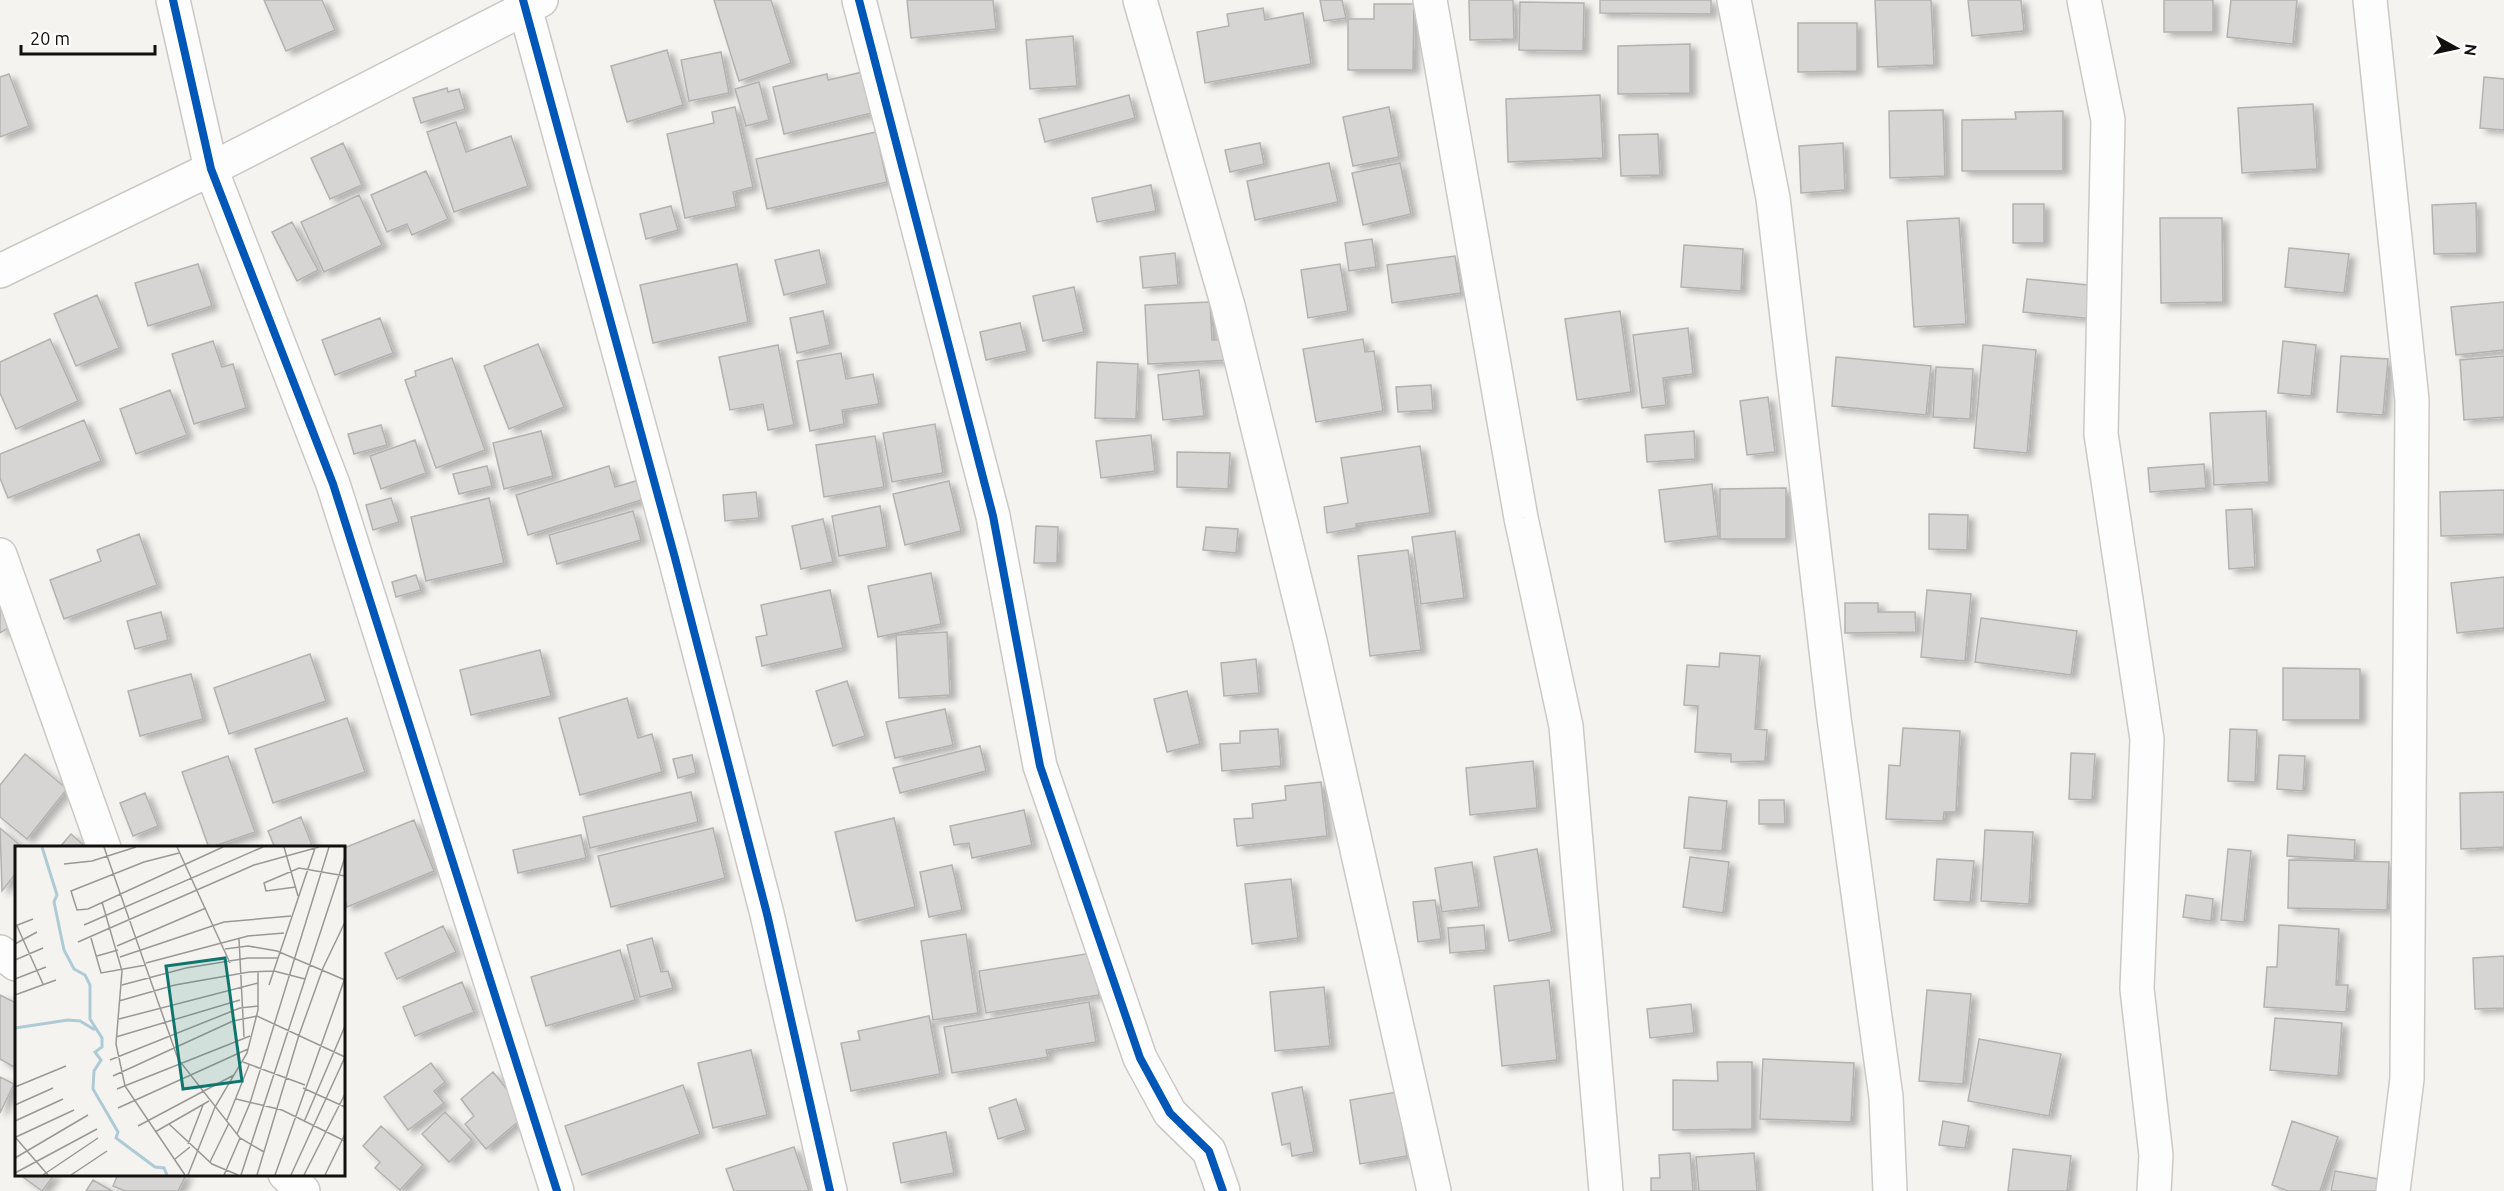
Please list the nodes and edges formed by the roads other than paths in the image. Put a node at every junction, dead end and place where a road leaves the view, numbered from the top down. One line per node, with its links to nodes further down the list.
1 (173, 0): 9 (street)
2 (859, 0): 19 (street)
3 (1140, 0): 20 (street)
4 (1430, 0): 21 (street)
5 (1734, 0): 22 (street)
6 (2084, 0): 23 (street)
7 (2370, 0): 24 (street)
8 (530, 2): 9 (street); 18 (street)
9 (211, 169): 10 (street); 17 (street)
10 (0, 271)
11 (0, 555): 12 (street)
12 (103, 846)
13 (0, 952): 14 (street)
14 (15, 963)
15 (287, 1176): 16 (street)
16 (303, 1191)
17 (557, 1191)
18 (830, 1191)
19 (1223, 1191)
20 (1434, 1191)
21 (1606, 1191)
22 (1890, 1191)
23 (2154, 1191)
24 (2393, 1191)

